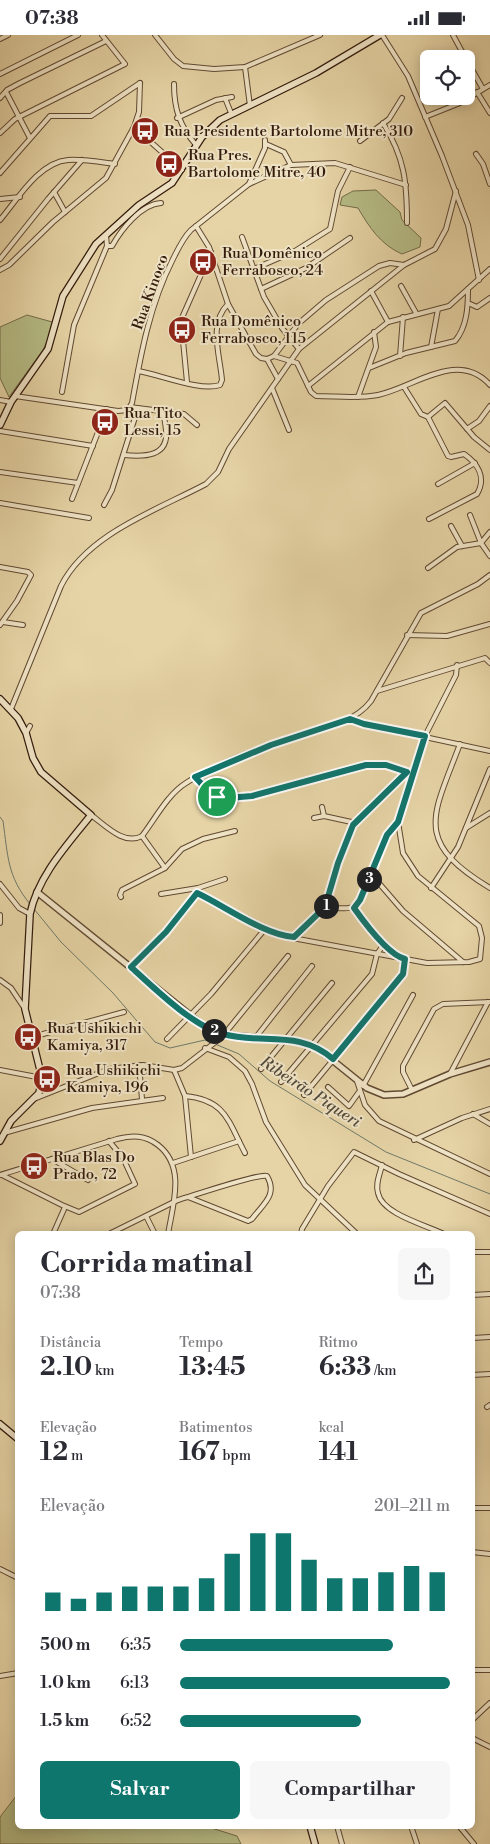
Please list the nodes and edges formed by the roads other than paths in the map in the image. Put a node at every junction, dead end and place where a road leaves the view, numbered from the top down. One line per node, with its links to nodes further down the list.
1 (8, 35): 8 (street)
2 (78, 35): 12 (street)
3 (102, 35): 9 (street)
4 (155, 35): 11 (street)
5 (320, 35): 11 (street)
6 (453, 35): 10 (street)
7 (378, 36): 23 (main road); 27 (street)
8 (0, 39)
9 (106, 41): 17 (street); 26 (street)
10 (461, 50)
11 (245, 67): 23 (street)
12 (0, 74)
13 (475, 75): 16 (street)
14 (174, 84): 28 (street)
15 (490, 85): 16 (street)
16 (483, 89): 18 (street)
17 (6, 92): 20 (street); 26 (street)
18 (477, 92): 25 (street); 27 (street)
19 (232, 97): 21 (street)
20 (0, 98)
21 (225, 98): 24 (street); 28 (street)
22 (402, 98): 29 (street)
23 (250, 106): 24 (main road)
24 (231, 113): 34 (main road)
25 (490, 113)
26 (18, 117): 31 (street); 32 (street)
27 (425, 117): 45 (street)
28 (177, 118): 34 (street)
29 (383, 123): 33 (street); 44 (street)
30 (134, 127): 32 (street); 37 (street); 40 (street)
31 (0, 133)
32 (30, 138): 41 (street)
33 (360, 141)
34 (196, 145): 40 (main road)
35 (476, 154): 43 (street)
36 (82, 161): 37 (street); 46 (street); 47 (street)
37 (115, 164): 50 (street)
38 (290, 165): 39 (street, Rua Kinoco); 42 (street, Rua Kinoco); 42 (street)
39 (350, 167): 44 (street, Rua Kinoco); 62 (street)
40 (182, 170): 54 (main road)
41 (0, 173)
42 (248, 184): 53 (street, Rua Kinoco)
43 (490, 184)
44 (406, 185): 52 (street)
45 (456, 191): 60 (street); 64 (street)
46 (54, 192): 50 (street); 59 (street)
47 (20, 197): 48 (street); 51 (street)
48 (0, 199)
49 (161, 203): 57 (street)
50 (65, 211): 61 (street)
51 (0, 221)
52 (407, 223)
53 (196, 226): 58 (street); 85 (street, Rua Kinoco)
54 (106, 235): 57 (street); 93 (main road)
55 (242, 237): 62 (street)
56 (350, 238): 66 (street)
57 (106, 246): 92 (street)
58 (211, 253): 71 (street); 87 (street)
59 (0, 259)
60 (404, 265): 68 (street); 77 (street)
61 (0, 269)
62 (254, 269): 66 (street)
63 (490, 269): 64 (street)
64 (479, 280): 67 (street)
65 (401, 286): 73 (street)
66 (261, 289): 77 (street)
67 (468, 289): 70 (street); 72 (street)
68 (370, 291): 75 (street); 79 (street)
69 (490, 298): 70 (street)
70 (468, 303): 78 (street)
71 (228, 304): 82 (street); 87 (street)
72 (438, 309): 73 (street); 78 (street)
73 (416, 313): 74 (street)
74 (403, 317): 75 (street); 81 (street)
75 (388, 322): 76 (street)
76 (374, 332): 84 (street); 89 (street)
77 (289, 337): 79 (street); 80 (street)
78 (431, 347): 81 (street)
79 (299, 349): 83 (street)
80 (274, 356): 82 (street); 83 (street)
81 (400, 356): 84 (street)
82 (267, 359): 86 (street)
83 (291, 360): 86 (street); 89 (street)
84 (369, 368): 94 (street)
85 (138, 371): 87 (street); 98 (street, Rua Kinoco)
86 (278, 379): 91 (street)
87 (188, 382)
88 (490, 385): 90 (street)
89 (308, 386): 94 (street)
90 (404, 387): 94 (street); 102 (street)
91 (272, 388): 106 (street); 137 (street)
92 (62, 392)
93 (15, 396): 96 (main road); 100 (street)
94 (358, 397)
95 (0, 400): 96 (street)
96 (11, 402): 103 (main road)
97 (490, 406): 105 (street)
98 (130, 407): 99 (street); 100 (street)
99 (138, 408): 101 (street); 110 (street)
100 (107, 409): 108 (street)
101 (161, 411): 104 (street); 110 (street)
102 (428, 417): 105 (street); 111 (street)
103 (0, 425)
104 (197, 425)
105 (467, 429): 109 (street)
106 (289, 430)
107 (0, 431): 108 (street)
108 (93, 445): 113 (street)
109 (490, 450)
110 (124, 455): 117 (street)
111 (475, 463): 114 (street); 120 (street)
112 (0, 472): 113 (street)
113 (78, 483): 115 (street)
114 (438, 483)
115 (72, 499)
116 (0, 503): 119 (street)
117 (104, 505)
118 (470, 515): 123 (street)
119 (89, 518)
120 (429, 519)
121 (451, 526): 124 (street)
122 (490, 533): 123 (street)
123 (481, 543): 124 (street); 125 (street)
124 (462, 546): 127 (street)
125 (490, 556)
126 (0, 567): 129 (street)
127 (428, 568)
128 (490, 575): 132 (street)
129 (1, 623): 131 (street)
130 (490, 624): 132 (street)
131 (23, 625)
132 (406, 635): 135 (street)
133 (490, 663): 134 (street)
134 (457, 665): 135 (street); 141 (street)
135 (377, 691): 138 (street)
136 (0, 699): 137 (main road)
137 (11, 709): 140 (main road)
138 (350, 719): 141 (street); 147 (street)
139 (30, 726): 140 (street)
140 (26, 733): 150 (main road)
141 (425, 736): 142 (street); 146 (street)
142 (460, 744): 143 (street); 158 (street)
143 (490, 751)
144 (490, 769): 155 (street)
145 (407, 772): 146 (street); 147 (street); 154 (street)
146 (412, 774): 153 (street)
147 (195, 777): 157 (street)
148 (322, 807): 151 (street)
149 (490, 813): 155 (street)
150 (91, 815): 157 (street); 166 (main road)
151 (324, 816): 152 (street); 154 (street)
152 (314, 818)
153 (398, 822): 160 (street); 163 (street)
154 (356, 823): 169 (street)
155 (466, 828): 158 (street)
156 (235, 831): 159 (street)
157 (142, 836): 159 (street)
158 (452, 859): 163 (street); 164 (street)
159 (165, 868): 168 (street)
160 (371, 874): 170 (street); 181 (street)
161 (225, 879): 165 (street)
162 (0, 884): 171 (street)
163 (431, 888): 181 (street)
164 (490, 888)
165 (197, 890): 167 (street); 174 (street); 183 (street)
166 (37, 891): 171 (main road); 183 (street)
167 (161, 893)
168 (121, 897)
169 (325, 907): 170 (street); 175 (street)
170 (354, 908): 176 (street)
171 (30, 913): 188 (main road)
172 (0, 915): 173 (street)
173 (0, 923)
174 (265, 929): 175 (street); 190 (street)
175 (294, 937): 177 (street)
176 (381, 939): 177 (street); 179 (street)
177 (377, 954): 179 (street); 196 (street)
178 (288, 956): 191 (street)
179 (398, 957): 180 (street)
180 (405, 959): 181 (street); 198 (street)
181 (463, 962)
182 (312, 966): 193 (street)
183 (131, 967): 190 (street)
184 (0, 980): 188 (street)
185 (332, 983): 195 (street)
186 (413, 995): 208 (street)
187 (489, 1002): 204 (street); 210 (street)
188 (25, 1009): 192 (main road)
189 (124, 1013): 192 (street)
190 (189, 1016): 191 (street); 194 (street)
191 (224, 1035): 193 (street); 197 (street)
192 (32, 1037): 205 (main road)
193 (256, 1037): 195 (street)
194 (167, 1039)
195 (285, 1040): 196 (street); 201 (street)
196 (311, 1045): 198 (street); 207 (street)
197 (205, 1049): 203 (street); 234 (street)
198 (333, 1059): 206 (street); 212 (street)
199 (490, 1062): 204 (street)
200 (139, 1065): 203 (street); 215 (street); 216 (street)
201 (262, 1069)
202 (0, 1070): 205 (street)
203 (174, 1070): 213 (street)
204 (450, 1074): 210 (street)
205 (42, 1078): 216 (main road)
206 (357, 1081): 208 (street); 211 (street)
207 (281, 1082)
208 (363, 1085): 210 (street)
209 (328, 1087): 211 (street)
210 (412, 1090)
211 (359, 1092): 221 (street)
212 (304, 1095)
213 (185, 1096): 224 (street); 226 (street)
214 (162, 1098): 215 (street)
215 (142, 1099): 220 (street)
216 (33, 1100): 220 (main road)
217 (490, 1109): 218 (street)
218 (473, 1114): 219 (street); 221 (street)
219 (490, 1124)
220 (4, 1133): 222 (main road)
221 (414, 1140): 230 (street)
222 (0, 1141)
223 (109, 1141): 227 (street); 228 (street); 236 (street)
224 (239, 1141): 225 (street); 226 (street)
225 (245, 1153)
226 (191, 1157): 228 (street)
227 (52, 1159): 231 (street); 232 (street)
228 (173, 1163): 235 (street)
229 (382, 1165): 234 (street); 237 (street); 245 (street)
230 (490, 1174)
231 (1, 1175): 236 (street)
232 (88, 1180)
233 (188, 1197): 233 (street); 235 (street)
234 (320, 1201): 243 (street); 244 (street)
235 (174, 1203): 238 (street); 242 (street)
236 (65, 1207): 239 (street)
237 (490, 1214)
238 (146, 1216): 240 (street); 241 (street)
239 (54, 1231)
240 (120, 1231)
241 (154, 1231)
242 (169, 1231)
243 (302, 1231)
244 (354, 1231)
245 (437, 1231)
246 (490, 1251): 247 (street)
247 (475, 1252)
248 (475, 1295): 249 (street)
249 (490, 1295)
250 (490, 1337): 251 (street)
251 (475, 1338)
252 (475, 1375): 253 (street)
253 (489, 1375)
254 (0, 1423): 255 (main road)
255 (15, 1436)
256 (475, 1508): 257 (street)
257 (490, 1509)
258 (475, 1552): 259 (street)
259 (490, 1554)
260 (0, 1569): 261 (street)
261 (15, 1576)
262 (475, 1669): 263 (street)
263 (490, 1670)
264 (15, 1674): 265 (street)
265 (0, 1676)
266 (490, 1703): 267 (street)
267 (475, 1717)
268 (475, 1740): 269 (street)
269 (490, 1747)
270 (311, 1829): 274 (main road)
271 (338, 1829): 275 (street)
272 (412, 1829): 276 (street)
273 (461, 1829): 277 (street)
274 (315, 1844)
275 (342, 1844)
276 (417, 1844)
277 (474, 1844)

